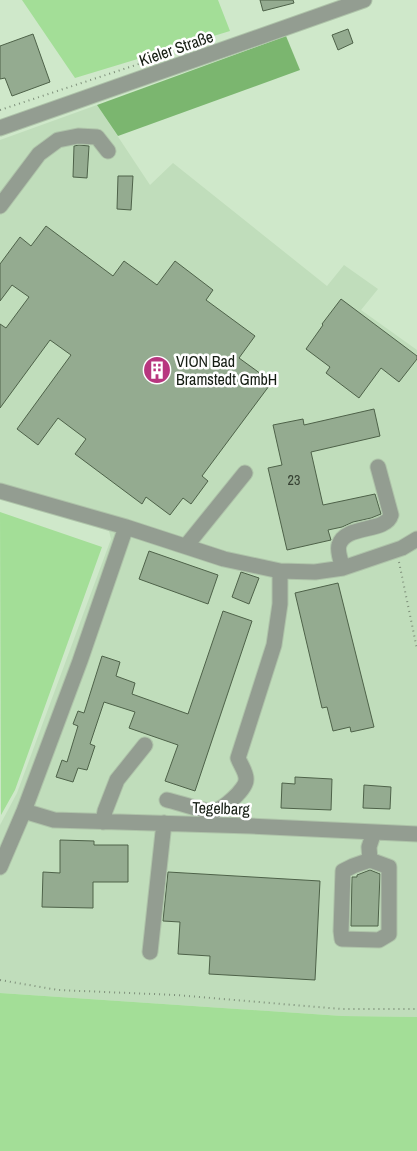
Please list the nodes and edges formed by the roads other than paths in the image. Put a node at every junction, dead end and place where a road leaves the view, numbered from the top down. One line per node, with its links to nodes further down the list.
1 (364, 0): 2 (street, Kieler Straße)
2 (0, 128)
3 (108, 151): 4 (street)
4 (0, 206)
5 (378, 467): 11 (street)
6 (245, 473): 10 (street)
7 (0, 491): 8 (street)
8 (126, 527): 10 (street); 15 (street)
9 (417, 539): 11 (street)
10 (186, 546): 12 (street)
11 (343, 568): 12 (street)
12 (280, 571): 14 (street)
13 (145, 745): 16 (street)
14 (167, 800)
15 (24, 811): 16 (street, Tegelbarg); 21 (street)
16 (103, 822): 17 (street, Tegelbarg)
17 (164, 823): 18 (street, Tegelbarg); 22 (street)
18 (374, 832): 19 (street, Tegelbarg); 20 (street)
19 (417, 834)
20 (370, 860): 20 (street)
21 (0, 867)
22 (150, 952)

